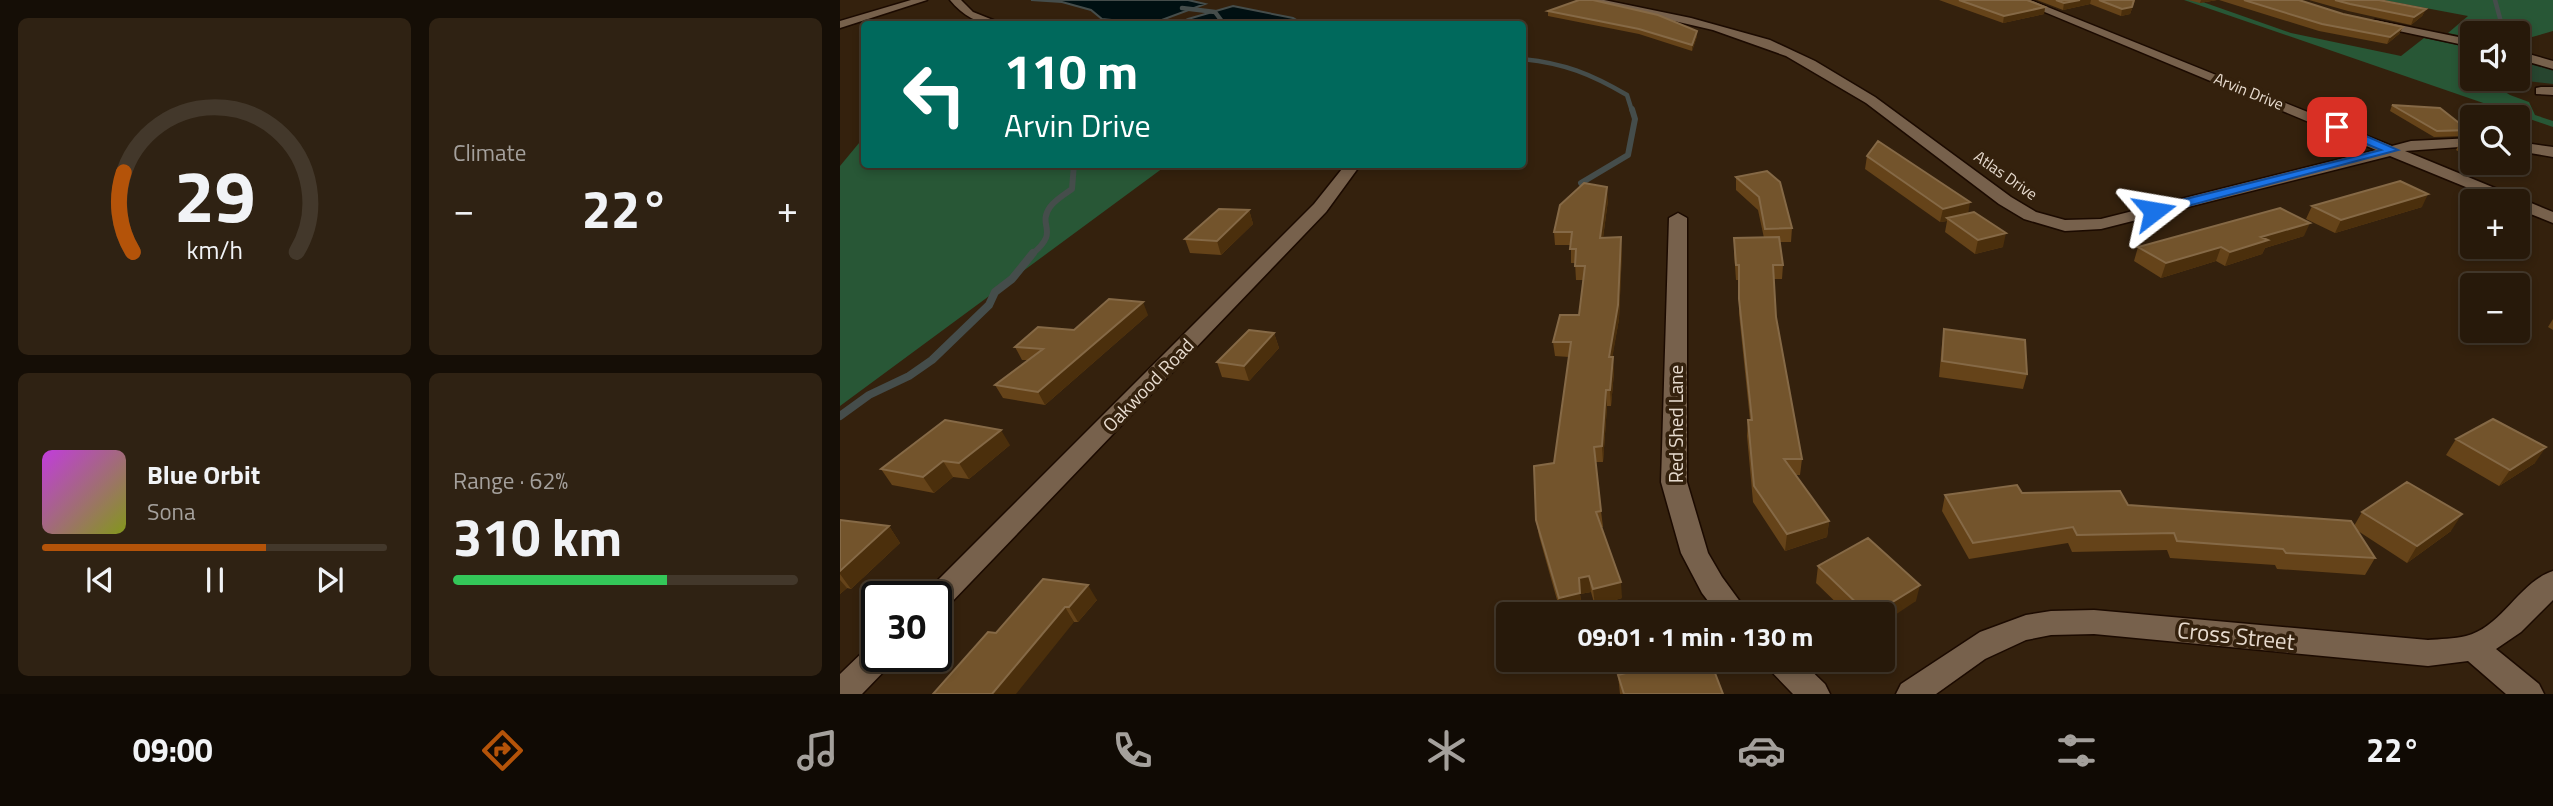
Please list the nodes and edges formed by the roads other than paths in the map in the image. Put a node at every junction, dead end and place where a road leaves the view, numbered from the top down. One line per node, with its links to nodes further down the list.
1 (922, 0): 7 (street)
2 (955, 0): 5 (street)
3 (1589, 0): 13 (street, Atlas Drive)
4 (2021, 0): 13 (street, Arvin Drive)
5 (989, 21)
6 (2368, 22): 8 (street)
7 (840, 25)
8 (2460, 41)
9 (2530, 58): 10 (street)
10 (2553, 65)
11 (2460, 142): 13 (street, Atlas Drive)
12 (2530, 148): 14 (street)
13 (2393, 150): 16 (street, Arvin Drive)
14 (2553, 152)
15 (1351, 168): 21 (street, Oakwood Road)
16 (2485, 189)
17 (2530, 208): 19 (street, Arvin Drive)
18 (1678, 218): 22 (street, Red Shed Lane)
19 (2553, 218)
20 (2553, 582): 23 (street, Cross Street)
21 (952, 584)
22 (1726, 602)
23 (2474, 648): 28 (street, Cross Street); 29 (street)
24 (863, 672): 26 (street)
25 (1792, 672): 27 (street)
26 (841, 694)
27 (1814, 694)
28 (1913, 694)
29 (2528, 694)

